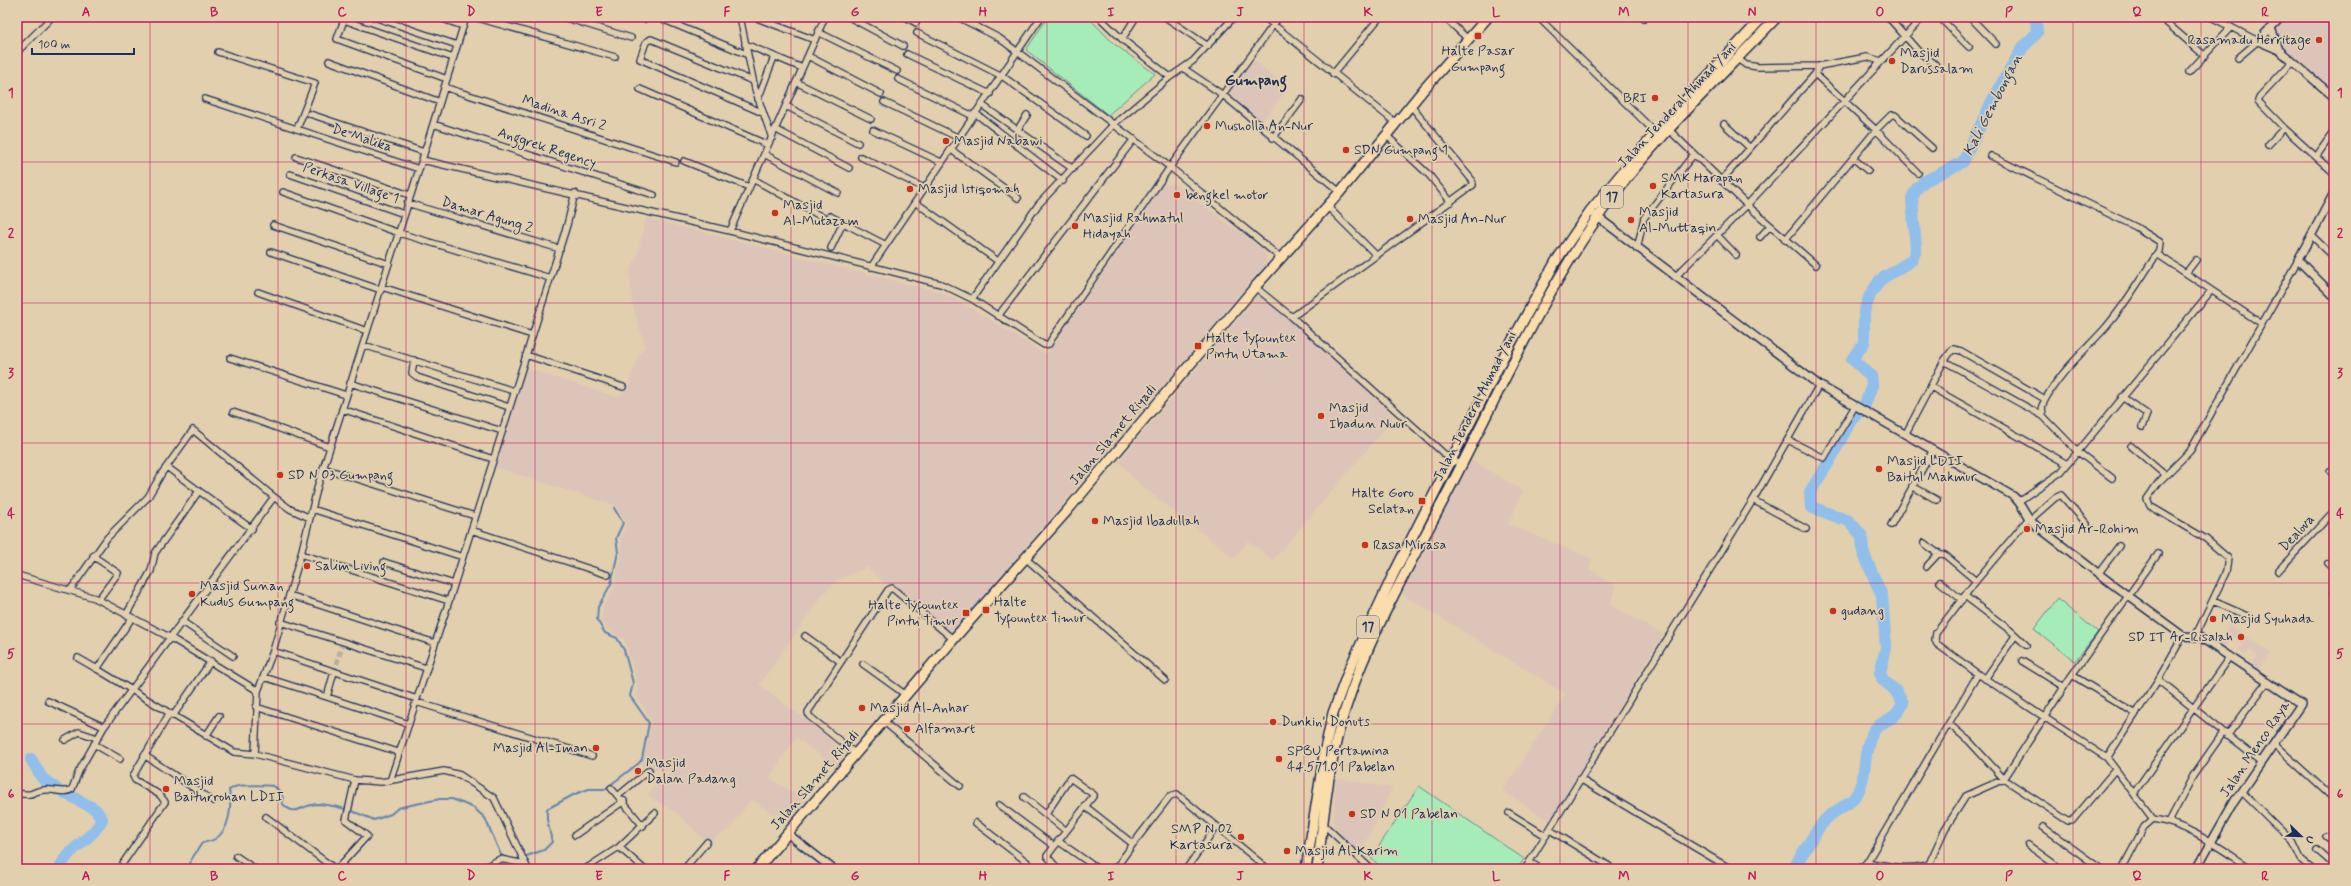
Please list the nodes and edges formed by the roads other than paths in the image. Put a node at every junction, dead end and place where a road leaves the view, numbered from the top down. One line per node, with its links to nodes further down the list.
1 (52, 17): 55 (street)
2 (374, 17): 50 (street)
3 (437, 17): 37 (street)
4 (466, 17): 37 (street)
5 (474, 17): 62 (street)
6 (563, 17): 43 (street)
7 (740, 17): 48 (street)
8 (754, 17): 46 (street)
9 (825, 17): 40 (street)
10 (849, 17): 51 (street)
11 (906, 17): 35 (street)
12 (958, 17): 57 (street)
13 (1041, 17): 57 (street)
14 (1099, 17): 44 (street)
15 (1136, 17): 44 (street)
16 (1165, 17): 52 (street)
17 (1234, 17): 52 (street)
18 (1264, 17): 36 (street)
19 (1279, 17): 36 (street)
20 (1380, 17): 76 (street)
21 (1444, 17): 45 (street)
22 (1488, 17): 45 (main road, Jalan Slamet Riyadi)
23 (1538, 17): 117 (street)
24 (1763, 17): 108 (main road, Jalan Jenderal Ahmad Yani / 17)
25 (1777, 17): 66 (main road, Jalan Jenderal Ahmad Yani / 17)
26 (1888, 17): 42 (street)
27 (1922, 17): 42 (street)
28 (1940, 17): 53 (street)
29 (1970, 17): 49 (street)
30 (2160, 17): 61 (street)
31 (2211, 17): 39 (street)
32 (2266, 17): 38 (street)
33 (2281, 17): 38 (street)
34 (662, 19): 58 (street)
35 (916, 22)
36 (1274, 25): 76 (street); 88 (street)
37 (463, 26): 50 (street)
38 (2272, 26): 47 (street); 54 (street)
39 (2231, 27): 47 (street); 61 (street)
40 (818, 32): 46 (street); 74 (street)
41 (917, 33): 78 (street)
42 (1904, 37): 68 (street); 70 (street)
43 (631, 38)
44 (1122, 39): 79 (street)
45 (1468, 39): 98 (main road, Jalan Slamet Riyadi)
46 (815, 40): 60 (street)
47 (2258, 41): 54 (street); 65 (street)
48 (744, 44): 58 (street); 63 (street)
49 (1996, 44)
50 (457, 45): 64 (street)
51 (903, 46)
52 (1208, 46): 73 (street)
53 (1969, 47)
54 (2279, 50): 69 (street)
55 (17, 52)
56 (218, 52): 110 (street)
57 (1018, 53): 78 (street); 106 (street)
58 (746, 54): 82 (street)
59 (907, 54): 87 (street)
60 (808, 56): 72 (street); 86 (street)
61 (2205, 56): 75 (street)
62 (614, 57)
63 (774, 57): 72 (street); 91 (street)
64 (453, 58): 80 (street); 80 (street)
65 (2238, 58)
66 (1738, 59): 71 (street); 108 (main road, Jalan Jenderal Ahmad Yani / 17)
67 (329, 61): 94 (street)
68 (1881, 61): 71 (street); 93 (street)
69 (2292, 62): 89 (street); 109 (street)
70 (1935, 64)
71 (1819, 66): 77 (street)
72 (802, 68): 83 (street)
73 (1183, 68): 79 (street); 88 (street)
74 (897, 71)
75 (2189, 72)
76 (1333, 74): 104 (street)
77 (1815, 74): 93 (street); 126 (street)
78 (1002, 76): 87 (street); 118 (street)
79 (1170, 77): 106 (street)
80 (447, 79): 84 (street)
81 (898, 79): 101 (street)
82 (753, 81): 91 (street); 99 (street)
83 (796, 82): 97 (street); 103 (street)
84 (444, 87): 94 (street); 138 (street, Madina Asri 2)
85 (640, 88): 124 (street)
86 (881, 94)
87 (990, 94): 96 (street)
88 (1223, 95): 121 (street); 141 (street)
89 (2334, 97)
90 (205, 99): 110 (street, De Malika)
91 (758, 99): 99 (street)
92 (1302, 99): 121 (street)
93 (1845, 101): 114 (street); 165 (street)
94 (440, 102): 105 (street)
95 (884, 102): 119 (street)
96 (982, 104): 101 (street); 112 (street)
97 (786, 106): 111 (street); 123 (street)
98 (1411, 106): 104 (main road, Jalan Slamet Riyadi); 163 (street)
99 (763, 113): 120 (street)
100 (310, 114): 129 (street)
101 (974, 115): 119 (street); 150 (street)
102 (1027, 115): 112 (street)
103 (871, 119)
104 (1396, 123): 116 (main road, Jalan Slamet Riyadi)
105 (432, 124): 129 (street); 159 (street, Anggrek Regency)
106 (1114, 124): 122 (street); 144 (street)
107 (1724, 124): 126 (street)
108 (1666, 127): 117 (main road, Jalan Jenderal Ahmad Yani / 17); 131 (street)
109 (2284, 128): 125 (street); 135 (street)
110 (297, 129): 143 (street, De Malika)
111 (775, 129): 120 (street); 142 (street)
112 (1018, 129): 144 (street)
113 (873, 130): 140 (street)
114 (1876, 130): 127 (street); 136 (street); 146 (street)
115 (2334, 131): 135 (street)
116 (1386, 135): 155 (main road, Jalan Slamet Riyadi); 163 (street)
117 (1658, 135): 167 (main road, Jalan Jenderal Ahmad Yani / 17); 169 (main road, Jalan Jenderal Ahmad Yani / 17)
118 (1086, 136)
119 (958, 137): 128 (street)
120 (772, 138): 124 (street)
121 (1274, 138): 155 (street)
122 (1134, 139): 141 (street); 204 (street)
123 (858, 142)
124 (768, 145): 130 (street)
125 (2268, 145)
126 (1750, 148): 151 (street)
127 (1932, 148)
128 (950, 149): 140 (street); 161 (street)
129 (424, 152): 137 (street)
130 (764, 154): 149 (street); 157 (street)
131 (1693, 155): 151 (street); 182 (street)
132 (1991, 156): 184 (street)
133 (296, 157): 160 (street)
134 (861, 157): 153 (street)
135 (2316, 157): 147 (street)
136 (1854, 158): 145 (street); 178 (street)
137 (422, 160): 143 (street); 156 (street)
138 (676, 162)
139 (684, 162): 152 (street)
140 (941, 162): 153 (street)
141 (1170, 167): 188 (street); 204 (street)
142 (849, 168)
143 (419, 169): 160 (street)
144 (1073, 170): 150 (street)
145 (1868, 171)
146 (1918, 173)
147 (2334, 173)
148 (290, 174): 168 (street, Perkasa Village 1)
149 (753, 179): 152 (street); 170 (street)
150 (1063, 181): 203 (street)
151 (1721, 182): 165 (street)
152 (749, 187): 173 (street)
153 (924, 188): 162 (street)
154 (283, 192): 174 (street)
155 (1340, 192): 166 (main road, Jalan Slamet Riyadi)
156 (575, 193): 173 (street); 181 (street)
157 (838, 193)
158 (2334, 193): 176 (street)
159 (654, 194)
160 (410, 195): 164 (street)
161 (1018, 198)
162 (915, 202): 179 (street); 189 (street)
163 (1451, 202): 186 (street)
164 (407, 203): 168 (street); 181 (street, Damar Agung 2)
165 (1747, 205): 172 (street); 175 (street)
166 (1327, 206): 186 (street); 188 (main road, Jalan Slamet Riyadi)
167 (1590, 211): 169 (street); 236 (main road, Jalan Jenderal Ahmad Yani / 17)
168 (404, 214): 174 (street)
169 (1597, 218): 182 (street); 237 (main road, Jalan Jenderal Ahmad Yani / 17)
170 (843, 223): 179 (street); 180 (street)
171 (273, 225): 192 (street)
172 (1770, 226): 177 (street); 178 (street)
173 (730, 230): 194 (street)
174 (399, 233): 192 (street); 197 (street)
175 (1717, 235): 185 (street); 196 (street)
176 (2311, 235): 187 (street); 191 (street)
177 (1760, 237)
178 (1785, 240): 193 (street)
179 (886, 245): 194 (street)
180 (831, 248)
181 (560, 249): 197 (street)
182 (1637, 249): 196 (street)
183 (271, 252): 199 (street)
184 (2157, 254): 195 (street); 221 (street)
185 (1736, 255)
186 (1377, 256): 205 (street)
187 (2334, 257)
188 (1281, 258): 198 (main road, Jalan Slamet Riyadi)
189 (995, 260)
190 (2196, 260): 195 (street)
191 (2298, 260): 202 (street); 206 (street)
192 (389, 264): 199 (street)
193 (1816, 265)
194 (871, 267): 203 (street)
195 (2186, 273): 200 (street)
196 (1675, 277): 215 (street)
197 (550, 278): 208 (street)
198 (1255, 287): 205 (street); 266 (main road, Jalan Slamet Riyadi)
199 (381, 288): 207 (street); 208 (street)
200 (2211, 291): 206 (street); 220 (street)
201 (258, 292): 207 (street)
202 (2334, 296)
203 (972, 299): 204 (street)
204 (998, 316)
205 (1292, 317): 236 (street)
206 (2262, 324): 241 (street)
207 (367, 331): 209 (street)
208 (532, 335): 210 (street)
209 (363, 345): 212 (street); 214 (street)
210 (526, 355): 216 (street); 218 (street)
211 (230, 358): 219 (street)
212 (414, 360): 218 (street); 222 (street)
213 (1944, 361): 217 (street); 221 (street); 226 (street)
214 (350, 383): 219 (street); 228 (street)
215 (1819, 385): 223 (street); 230 (street)
216 (623, 387)
217 (1931, 387): 229 (street); 238 (street)
218 (514, 391): 222 (street)
219 (346, 395): 224 (street)
220 (2122, 397): 227 (street); 234 (street)
221 (2045, 399): 226 (street)
222 (509, 407): 228 (street)
223 (1856, 407): 229 (street); 230 (street)
224 (342, 409): 231 (street); 235 (street)
225 (233, 412): 231 (street)
226 (2043, 416): 234 (street)
227 (2142, 426)
228 (502, 431): 235 (street)
229 (1905, 435): 233 (street)
230 (1788, 440): 246 (street)
231 (330, 446): 240 (street)
232 (2131, 446): 241 (street)
233 (1933, 450): 243 (street); 248 (street)
234 (2077, 451): 238 (street); 242 (street)
235 (493, 459): 251 (street)
236 (1450, 460): 237 (street); 369 (main road, Jalan Jenderal Ahmad Yani / 17)
237 (1462, 464): 374 (main road, Jalan Jenderal Ahmad Yani / 17)
238 (2067, 464): 248 (street)
239 (167, 467): 244 (street); 245 (street); 264 (street)
240 (323, 468): 249 (street); 251 (street)
241 (2165, 475): 286 (street)
242 (2112, 478)
243 (1912, 486): 247 (street); 255 (street)
244 (199, 491): 256 (street); 287 (street)
245 (274, 497): 252 (street); 256 (street)
246 (1753, 500): 257 (street); 350 (street)
247 (1937, 500)
248 (2020, 503): 253 (street)
249 (312, 509): 252 (street); 265 (street)
250 (2334, 511): 271 (street, Dealova)
251 (475, 516): 258 (street)
252 (310, 518): 262 (street)
253 (2029, 518): 254 (street); 272 (street); 275 (street)
254 (2086, 524)
255 (1891, 525)
256 (252, 529): 290 (street)
257 (1806, 529)
258 (471, 530): 265 (street); 274 (street)
259 (1924, 543): 261 (street)
260 (2120, 546): 272 (street)
261 (1939, 553): 269 (street); 275 (street)
262 (301, 554): 281 (street); 285 (street)
263 (2158, 554): 282 (street)
264 (93, 556): 279 (street); 284 (street)
265 (462, 557): 277 (street)
266 (1024, 557): 297 (main road, Jalan Slamet Riyadi); 315 (street)
267 (384, 562): 277 (street)
268 (2328, 563): 270 (street)
269 (1926, 567)
270 (2334, 569)
271 (2278, 571)
272 (2098, 574): 282 (street)
273 (17, 575): 279 (street)
274 (608, 575)
275 (1976, 581): 283 (street)
276 (1940, 582): 283 (street)
277 (454, 584): 285 (street)
278 (2334, 587): 280 (street)
279 (70, 589): 284 (street)
280 (2334, 592)
281 (289, 595): 291 (street); 298 (street)
282 (2128, 596): 294 (street); 312 (street)
283 (1963, 598): 293 (street); 311 (street)
284 (98, 600): 287 (street)
285 (449, 601): 298 (street)
286 (2213, 601): 288 (street); 295 (street)
287 (126, 615): 289 (street)
288 (2247, 616)
289 (132, 618): 296 (street); 309 (street)
290 (183, 622): 296 (street); 301 (street)
291 (280, 622): 300 (street); 308 (street)
292 (805, 636): 306 (street)
293 (2015, 636): 299 (street); 314 (street)
294 (2183, 636): 295 (street); 316 (street)
295 (2196, 636): 302 (street, Jalan Menco Raya)
296 (172, 638): 304 (street); 319 (street)
297 (953, 640): 306 (street); 321 (main road, Jalan Slamet Riyadi)
298 (435, 643): 308 (street)
299 (2026, 645)
300 (273, 651): 310 (street); 313 (street)
301 (233, 656)
302 (2230, 656): 317 (street, Jalan Menco Raya); 326 (street)
303 (78, 658): 309 (street)
304 (211, 661): 320 (street); 328 (street)
305 (2022, 661): 318 (street)
306 (841, 662): 342 (street)
307 (863, 664): 321 (street)
308 (426, 668): 323 (street)
309 (97, 669): 319 (street)
310 (334, 672): 322 (street); 323 (street)
311 (1978, 674): 314 (street); 333 (street)
312 (2072, 675): 318 (street); 327 (street)
313 (264, 677): 320 (street); 322 (street)
314 (1985, 679): 330 (street)
315 (1166, 680)
316 (2158, 680): 326 (street); 327 (street)
317 (2268, 681): 335 (street); 339 (street, Jalan Menco Raya)
318 (2064, 687): 330 (street)
319 (132, 691): 328 (street); 334 (street)
320 (258, 691): 325 (street)
321 (906, 695): 331 (main road, Jalan Slamet Riyadi)
322 (327, 697): 332 (street)
323 (416, 700): 332 (street); 344 (street)
324 (48, 701): 334 (street)
325 (256, 707): 340 (street); 341 (street)
326 (2193, 707): 335 (street); 358 (street)
327 (2136, 714): 345 (street)
328 (171, 715): 336 (street); 343 (street)
329 (219, 716): 336 (street)
330 (2044, 717): 345 (street); 351 (street)
331 (883, 721): 342 (main road, Jalan Slamet Riyadi); 354 (street)
332 (409, 724): 340 (street)
333 (1949, 724): 351 (street); 394 (street)
334 (104, 727): 338 (street)
335 (2225, 735): 347 (street); 372 (street)
336 (206, 736): 341 (street)
337 (65, 740): 338 (street)
338 (96, 741): 346 (street); 357 (street)
339 (2274, 744): 347 (street, Jalan Menco Raya); 361 (street)
340 (398, 752): 353 (street)
341 (255, 754): 352 (street)
342 (856, 754): 380 (main road, Jalan Slamet Riyadi)
343 (144, 755): 362 (street); 397 (street)
344 (592, 756)
345 (2107, 758): 349 (street)
346 (120, 759)
347 (2261, 762): 356 (street, Jalan Menco Raya)
348 (649, 770): 359 (street)
349 (2115, 770): 351 (street); 358 (street)
350 (1580, 779): 379 (street); 419 (street)
351 (2004, 779): 399 (street)
352 (355, 780): 353 (street); 401 (street)
353 (390, 781): 395 (street)
354 (960, 786)
355 (611, 788): 359 (street)
356 (2242, 791): 386 (street, Jalan Menco Raya); 426 (street)
357 (17, 793)
358 (2134, 793): 371 (street)
359 (619, 795): 363 (street)
360 (1024, 797): 368 (street)
361 (2334, 799)
362 (213, 801)
363 (624, 801): 375 (street); 381 (street)
364 (999, 805): 385 (street)
365 (1086, 807): 368 (street); 378 (street); 387 (street)
366 (655, 813): 375 (street)
367 (1509, 813): 382 (street)
368 (1046, 814): 378 (street)
369 (1314, 815): 374 (street); 414 (main road, Jalan Jenderal Ahmad Yani / 17)
370 (266, 817): 401 (street)
371 (2153, 819): 372 (street); 423 (street)
372 (2169, 822): 386 (street)
373 (976, 823): 408 (street)
374 (1323, 824): 415 (main road, Jalan Jenderal Ahmad Yani / 17); 416 (street)
375 (643, 826): 390 (street)
376 (1217, 826): 387 (street); 412 (street); 413 (street)
377 (2043, 827): 422 (street)
378 (1065, 830): 385 (street)
379 (1550, 830): 382 (street); 398 (street)
380 (788, 834): 406 (main road, Jalan Slamet Riyadi); 407 (street)
381 (575, 835)
382 (1546, 836): 393 (street)
383 (2325, 836): 388 (street)
384 (707, 842): 405 (street)
385 (1056, 843): 409 (street); 410 (street)
386 (2212, 843): 424 (street, Jalan Menco Raya); 425 (street)
387 (1133, 844): 411 (street)
388 (2334, 844)
389 (2028, 845): 421 (street)
390 (619, 847): 403 (street); 404 (street)
391 (2317, 850): 396 (street)
392 (236, 856): 400 (street)
393 (1529, 862): 417 (street); 418 (street)
394 (1866, 862): 399 (street); 420 (street)
395 (526, 865): 402 (street)
396 (2334, 865)
397 (123, 866)
398 (1609, 866)
399 (1890, 868)
400 (255, 869)
401 (336, 869)
402 (481, 869)
403 (585, 869)
404 (644, 869)
405 (684, 869)
406 (757, 869)
407 (833, 869)
408 (1028, 869)
409 (1058, 869)
410 (1098, 869)
411 (1115, 869)
412 (1186, 869)
413 (1268, 869)
414 (1306, 869)
415 (1317, 869)
416 (1371, 869)
417 (1525, 869)
418 (1541, 869)
419 (1731, 869)
420 (1860, 869)
421 (2061, 869)
422 (2101, 869)
423 (2122, 869)
424 (2196, 869)
425 (2252, 869)
426 (2313, 869)

